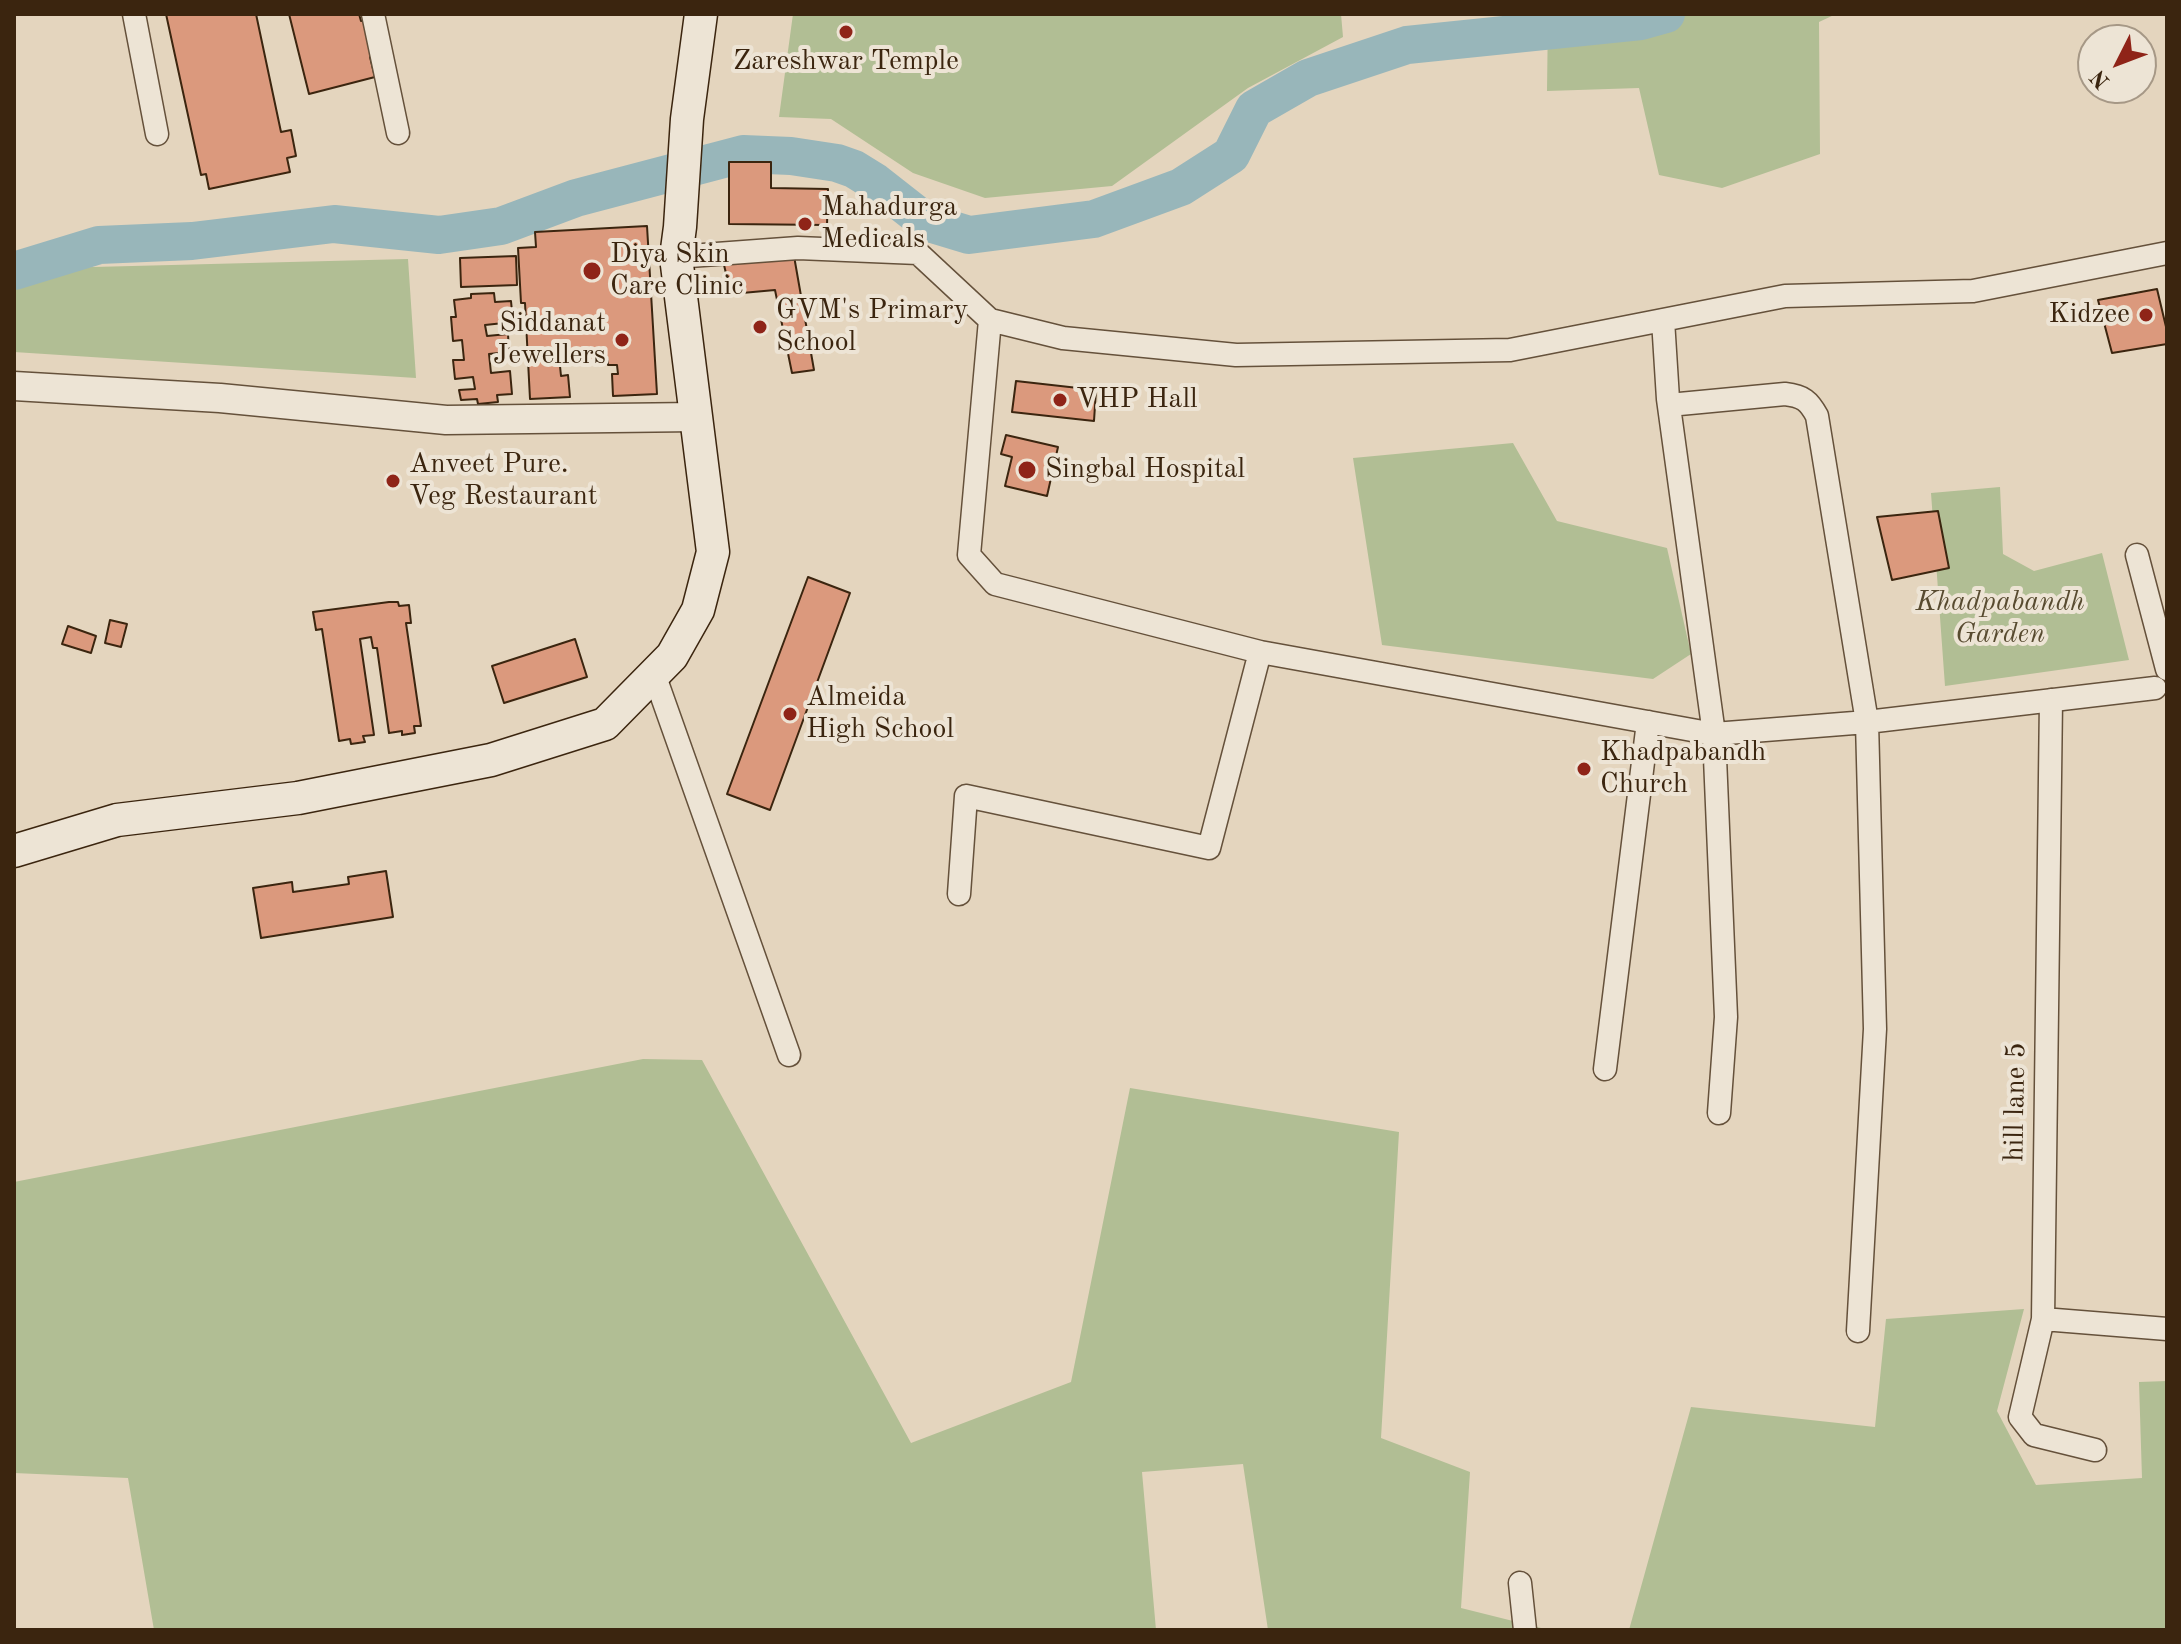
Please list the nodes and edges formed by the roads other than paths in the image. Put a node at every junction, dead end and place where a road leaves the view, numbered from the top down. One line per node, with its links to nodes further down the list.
1 (134, 14): 5 (street)
2 (373, 14): 4 (street)
3 (701, 14): 6 (main road)
4 (398, 133)
5 (157, 134)
6 (678, 242): 8 (street); 12 (main road)
7 (2167, 253): 9 (street)
8 (990, 320): 9 (street); 14 (street)
9 (1663, 320): 11 (street)
10 (14, 386): 12 (street)
11 (1669, 405): 19 (street); 20 (street)
12 (696, 417): 15 (main road)
13 (2137, 555): 16 (street)
14 (1260, 652): 18 (street); 22 (street)
15 (654, 674): 21 (main road); 23 (street)
16 (2164, 682): 17 (street)
17 (2051, 700): 19 (street); 26 (street, hill lane 5)
18 (1648, 722): 20 (street); 24 (street)
19 (1867, 722): 20 (street); 28 (street)
20 (1714, 734): 25 (street)
21 (14, 851)
22 (959, 894)
23 (789, 1055)
24 (1605, 1069)
25 (1719, 1113)
26 (2043, 1319): 27 (street); 29 (street, hill lane 5)
27 (2167, 1329)
28 (1858, 1331)
29 (2095, 1450)
30 (1520, 1583): 31 (street)
31 (1525, 1630)

